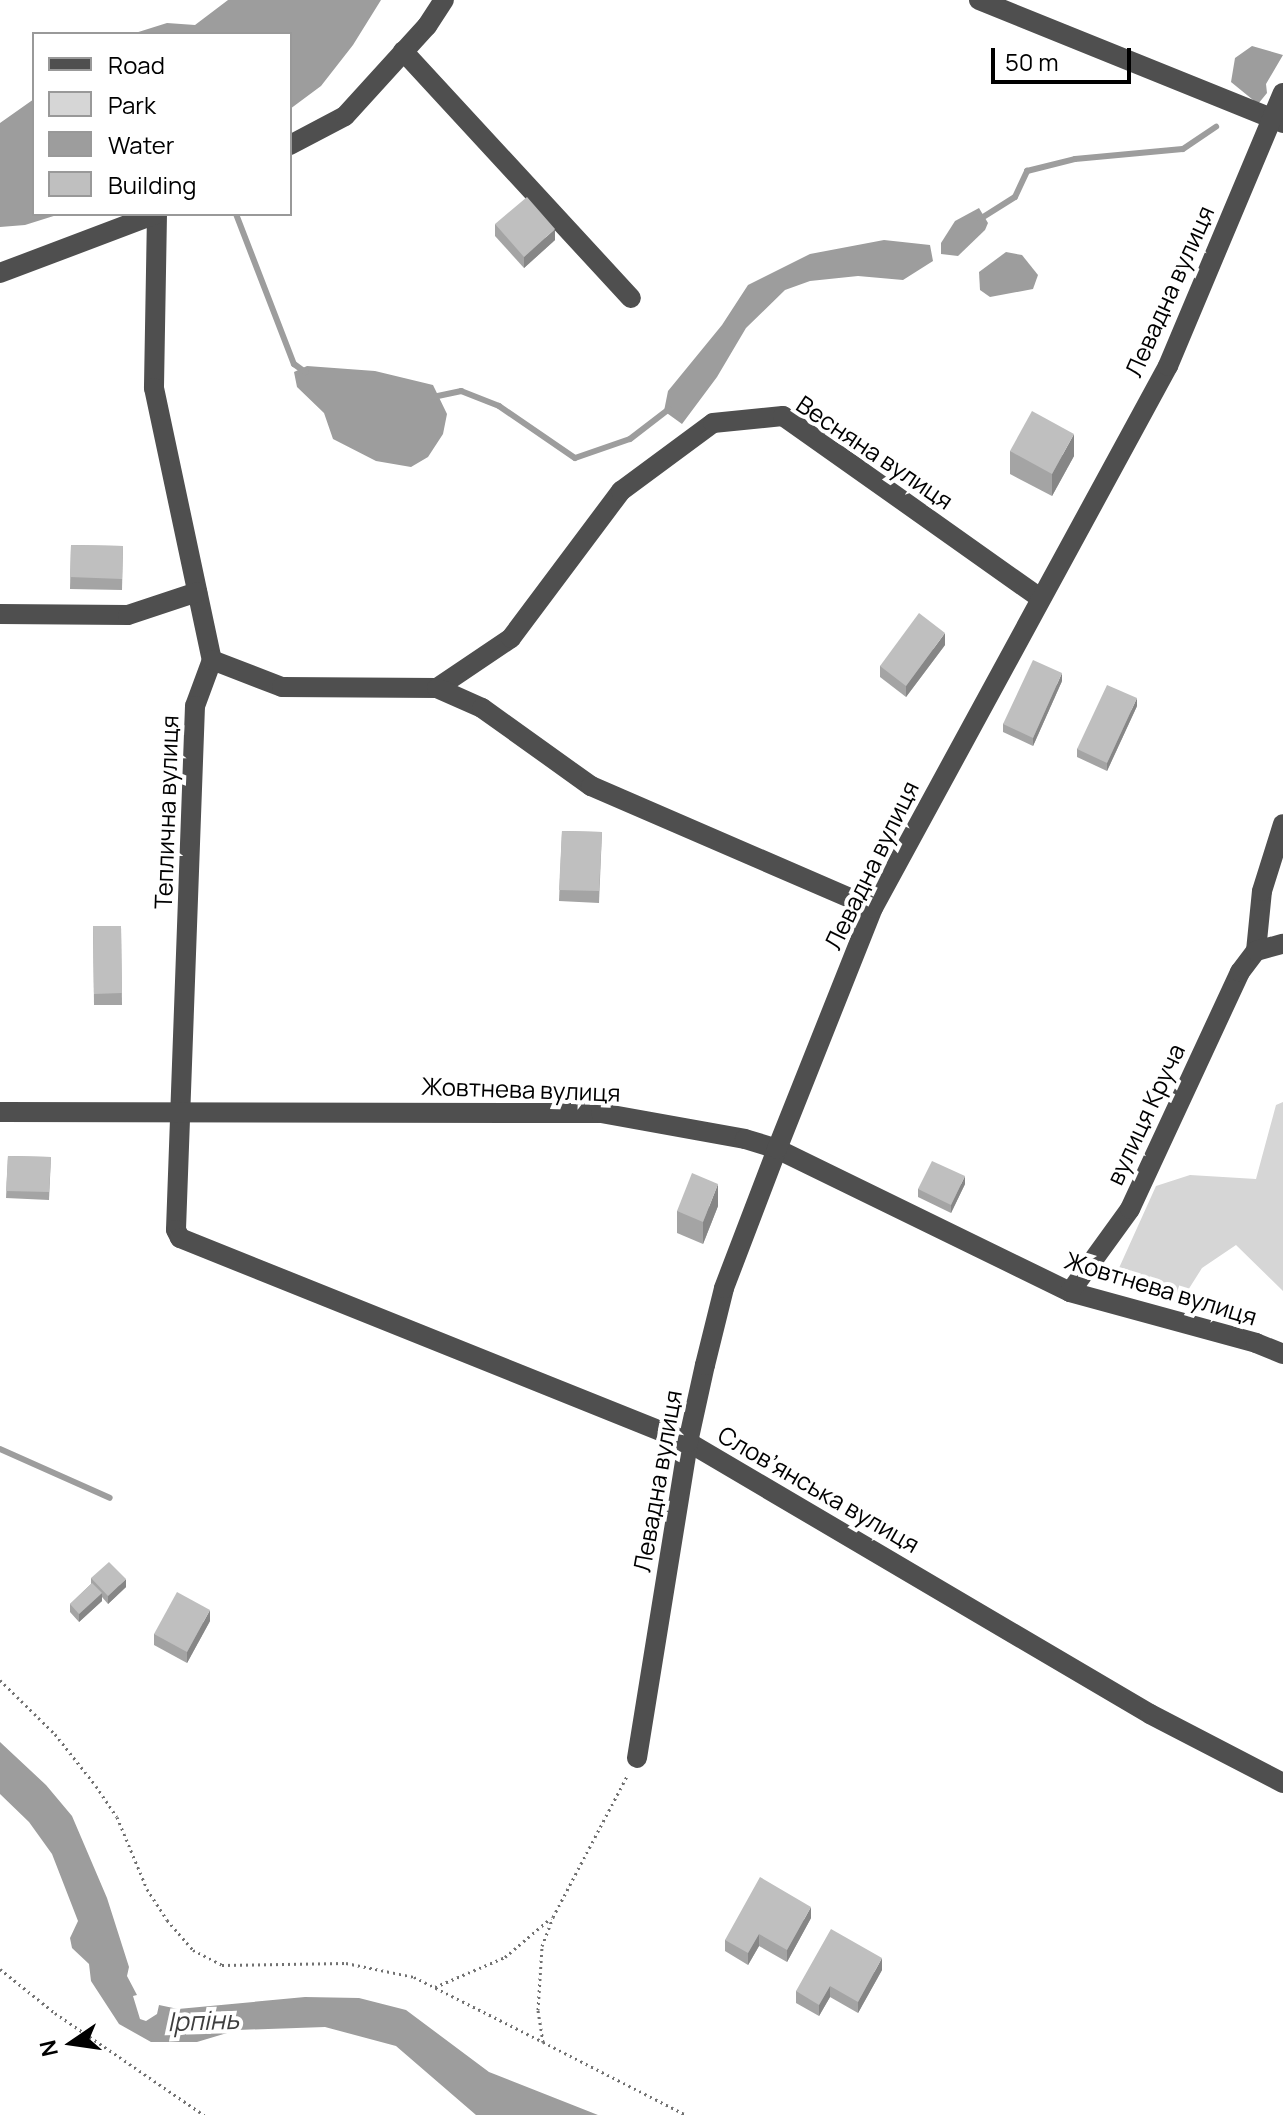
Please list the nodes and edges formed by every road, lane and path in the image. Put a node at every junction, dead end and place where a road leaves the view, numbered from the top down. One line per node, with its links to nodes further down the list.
1 (444, 0): 3 (street)
2 (979, 0): 5 (street)
3 (403, 51): 6 (street); 10 (street)
4 (1283, 93): 5 (street, Левадна вулиця)
5 (1277, 121): 12 (street, Левадна вулиця)
6 (292, 144)
7 (152, 216): 9 (street)
8 (157, 216): 11 (street)
9 (0, 273)
10 (631, 298)
11 (197, 592): 13 (street); 14 (street)
12 (1039, 597): 15 (street, Весняна вулиця); 17 (street, Левадна вулиця)
13 (0, 614)
14 (212, 660): 15 (street); 21 (street, Теплична вулиця)
15 (437, 688): 17 (street)
16 (1283, 824): 19 (street, вулиця Круча)
17 (873, 908): 22 (street, Левадна вулиця)
18 (1283, 944): 19 (street)
19 (1256, 951): 24 (street, вулиця Круча)
20 (0, 1112): 21 (street, Жовтнева вулиця)
21 (180, 1115): 22 (street, Жовтнева вулиця); 23 (street, Теплична вулиця)
22 (777, 1149): 24 (street, Жовтнева вулиця); 26 (street, Левадна вулиця)
23 (176, 1230): 26 (street, Словʼянська вулиця)
24 (1070, 1292): 25 (street, Жовтнева вулиця)
25 (1283, 1354)
26 (688, 1442): 28 (street, Левадна вулиця); 29 (street, Словʼянська вулиця)
27 (0, 1680): 32 (path)
28 (637, 1758): 30 (path)
29 (1283, 1783)
30 (553, 1917): 32 (path); 33 (path)
31 (0, 1969): 34 (path)
32 (435, 1987): 33 (path)
33 (543, 2042): 35 (path)
34 (204, 2115)
35 (686, 2115)

